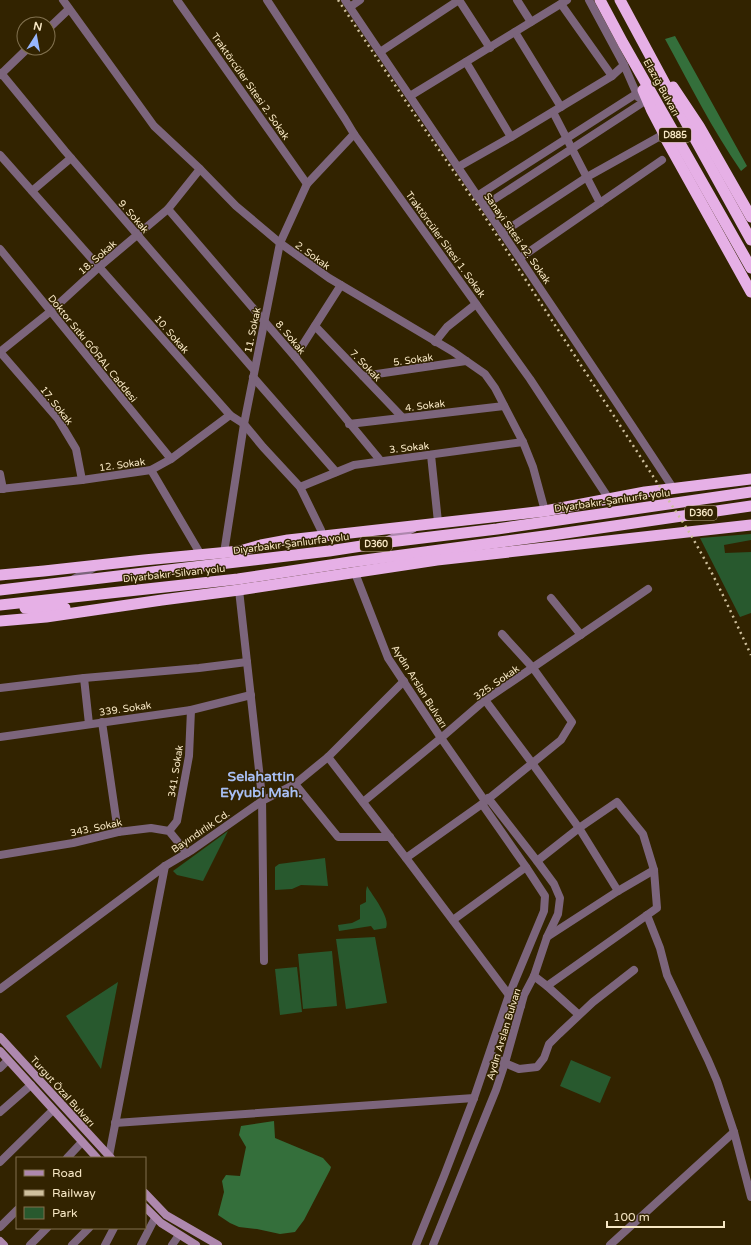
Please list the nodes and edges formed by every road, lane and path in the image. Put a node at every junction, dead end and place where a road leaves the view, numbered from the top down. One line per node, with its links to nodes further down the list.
1 (63, 0): 12 (street, 2. Sokak)
2 (178, 0): 42 (street, Traktörcüler Sitesi 2. Sokak)
3 (267, 0): 31 (street, Traktörcüler Sitesi 1. Sokak)
4 (360, 0): 11 (street)
5 (459, 0): 18 (street); 19 (street)
6 (517, 0): 14 (street)
7 (589, 0): 22 (street)
8 (600, 0): 17 (highway, Elazığ Bulvarı / D885)
9 (620, 0): 15 (highway, Elazığ Bulvarı / D885)
10 (564, 2): 14 (street); 24 (street)
11 (347, 4): 19 (street, Sanayi Sitesi 42. Sokak)
12 (69, 9): 13 (street); 40 (street, 2. Sokak)
13 (56, 21)
14 (531, 22): 16 (street)
15 (636, 31): 48 (highway); 51 (highway, Elazığ Bulvarı / D885)
16 (515, 32): 18 (street); 28 (street)
17 (623, 43): 29 (highway); 56 (highway, Elazığ Bulvarı / D885)
18 (490, 48): 21 (street)
19 (380, 52): 26 (street, Sanayi Sitesi 42. Sokak)
20 (20, 56): 23 (street)
21 (466, 62): 26 (street); 33 (street)
22 (624, 65): 24 (street); 25 (street)
23 (1, 74): 37 (street, 9. Sokak)
24 (612, 76): 28 (street)
25 (636, 94): 27 (street); 34 (street)
26 (410, 96): 39 (street, Sanayi Sitesi 42. Sokak)
27 (642, 103): 29 (street); 35 (street)
28 (561, 107): 30 (street)
29 (652, 111): 32 (highway)
30 (553, 112): 33 (street); 34 (street)
31 (354, 134): 42 (street, 11. Sokak); 59 (street, Traktörcüler Sitesi 1. Sokak)
32 (664, 134): 41 (street); 58 (highway)
33 (511, 137): 39 (street)
34 (567, 139): 35 (street); 44 (street)
35 (573, 149): 41 (street); 46 (street)
36 (0, 155): 43 (street, 10. Sokak)
37 (71, 158): 43 (street); 50 (street, 9. Sokak)
38 (662, 160): 45 (street)
39 (458, 167): 44 (street, Sanayi Sitesi 42. Sokak)
40 (200, 169): 47 (street, 18. Sokak); 52 (street, 2. Sokak)
41 (587, 177): 45 (street); 49 (street)
42 (307, 184): 52 (street, 11. Sokak)
43 (32, 191): 55 (street, 10. Sokak)
44 (477, 196): 46 (street, Sanayi Sitesi 42. Sokak)
45 (600, 203): 54 (street)
46 (484, 206): 49 (street, Sanayi Sitesi 42. Sokak)
47 (168, 209): 50 (street, 18. Sokak); 61 (street, 8. Sokak)
48 (751, 217)
49 (502, 233): 54 (street, Sanayi Sitesi 42. Sokak)
50 (137, 235): 55 (street, 18. Sokak); 67 (street, 9. Sokak)
51 (751, 240)
52 (280, 243): 57 (street, 2. Sokak); 61 (street, 11. Sokak)
53 (0, 250): 60 (street, Doktor Sıtkı GÖRAL Caddesi)
54 (520, 258): 84 (street, Sanayi Sitesi 42. Sokak)
55 (100, 268): 60 (street, 18. Sokak); 70 (street, 10. Sokak)
56 (751, 268)
57 (341, 285): 62 (street); 63 (street, 2. Sokak)
58 (751, 292)
59 (476, 304): 63 (street); 87 (street, Traktörcüler Sitesi 1. Sokak)
60 (51, 311): 64 (street, 18. Sokak); 76 (street, Doktor Sıtkı GÖRAL Caddesi)
61 (265, 322): 65 (street, 8. Sokak); 67 (street, 11. Sokak)
62 (315, 326): 65 (street); 68 (street, 7. Sokak)
63 (435, 342): 66 (street, 2. Sokak)
64 (0, 352): 82 (street, 17. Sokak)
65 (295, 357): 73 (street, 8. Sokak)
66 (466, 361): 68 (street, 5. Sokak); 69 (street, 2. Sokak)
67 (253, 373): 72 (street, 11. Sokak); 79 (street, 9. Sokak)
68 (363, 376): 71 (street, 7. Sokak)
69 (504, 406): 71 (street, 4. Sokak); 74 (street, 2. Sokak)
70 (230, 415): 72 (street, 10. Sokak); 76 (street, 12. Sokak)
71 (402, 417): 73 (street, 4. Sokak)
72 (244, 424): 83 (street, 10. Sokak); 96 (street, 11. Sokak)
73 (349, 424): 77 (street, 8. Sokak)
74 (523, 442): 75 (street, 3. Sokak); 89 (street, 2. Sokak)
75 (431, 455): 77 (street, 3. Sokak); 90 (street)
76 (171, 459): 78 (street, 12. Sokak)
77 (380, 460): 79 (street, 3. Sokak)
78 (151, 470): 82 (street, 12. Sokak); 98 (street)
79 (336, 472): 83 (street, 3. Sokak)
80 (0, 474): 85 (street)
81 (751, 479): 84 (highway)
82 (82, 480): 85 (street, 12. Sokak)
83 (300, 487): 93 (street, 10. Sokak)
84 (673, 488): 87 (highway)
85 (1, 489)
86 (751, 492): 95 (highway, Diyarbakır-Şanlıurfa yolu / D360)
87 (609, 499): 89 (highway)
88 (751, 506): 94 (highway, D360)
89 (545, 511): 90 (highway)
90 (438, 522): 91 (highway)
91 (424, 524): 95 (main road); 96 (highway)
92 (751, 525): 97 (highway, D360)
93 (321, 530)
94 (552, 535): 97 (highway); 107 (highway, Diyarbakır-Silvan yolu / D360)
95 (381, 543): 102 (highway, Diyarbakır-Şanlıurfa yolu / D360)
96 (224, 553): 98 (highway)
97 (496, 553): 100 (highway, D360)
98 (201, 555): 99 (highway)
99 (99, 565): 101 (highway); 102 (street)
100 (355, 572): 105 (highway); 115 (street, Aydın Arslan Bulvarı)
101 (0, 575)
102 (68, 582): 104 (highway, Diyarbakır-Şanlıurfa yolu / D360)
103 (648, 589): 111 (street, 325. Sokak)
104 (0, 590)
105 (239, 590): 108 (highway); 112 (street)
106 (551, 598): 111 (street)
107 (0, 606): 108 (highway)
108 (100, 609): 109 (highway)
109 (0, 621)
110 (502, 634): 113 (street)
111 (581, 635): 113 (street, 325. Sokak)
112 (247, 662): 114 (street); 117 (street)
113 (533, 668): 118 (street, 325. Sokak); 125 (street)
114 (84, 678): 116 (street); 121 (street)
115 (404, 681): 123 (street, Aydın Arslan Bulvarı); 124 (street, Bayındırlık Cd.)
116 (0, 688)
117 (251, 695): 119 (street, 339. Sokak); 127 (street)
118 (485, 700): 123 (street, 325. Sokak); 125 (street)
119 (191, 710): 120 (street, 339. Sokak); 131 (street, 341. Sokak)
120 (102, 722): 121 (street, 339. Sokak); 132 (street)
121 (88, 724): 122 (street, 339. Sokak)
122 (0, 737)
123 (441, 738): 128 (street, Aydın Arslan Bulvarı); 129 (street, 325. Sokak)
124 (328, 757): 126 (street, Bayındırlık Cd.); 129 (street)
125 (532, 763): 128 (street); 130 (street)
126 (295, 784): 127 (street, Bayındırlık Cd.); 133 (street)
127 (262, 801): 134 (street, Bayındırlık Cd.); 145 (street)
128 (485, 801): 136 (street); 137 (street, Aydın Arslan Bulvarı); 139 (street, Aydın Arslan Bulvarı)
129 (362, 802): 133 (street)
130 (579, 828): 137 (street); 140 (street); 141 (street)
131 (169, 831): 132 (street, 343. Sokak); 134 (street)
132 (118, 832): 135 (street, 343. Sokak)
133 (390, 837): 136 (street)
134 (187, 853): 138 (street, Bayındırlık Cd.)
135 (0, 855)
136 (406, 858): 143 (street)
137 (537, 861): 144 (street, Aydın Arslan Bulvarı)
138 (164, 866): 149 (street, Bayındırlık Cd.); 163 (street)
139 (526, 867): 143 (street); 150 (street, Aydın Arslan Bulvarı)
140 (654, 870): 141 (street); 142 (street)
141 (618, 891): 144 (street)
142 (647, 915): 148 (street); 164 (street)
143 (453, 920): 150 (street)
144 (547, 937): 147 (street, Aydın Arslan Bulvarı)
145 (264, 961)
146 (634, 970): 152 (street)
147 (534, 976): 148 (street); 151 (street, Aydın Arslan Bulvarı)
148 (547, 986): 152 (street)
149 (0, 989)
150 (510, 995): 151 (street); 155 (street, Aydın Arslan Bulvarı)
151 (521, 1006): 157 (street, Aydın Arslan Bulvarı)
152 (578, 1014): 157 (street)
153 (0, 1037): 168 (main road, Turgut Özal Bulvarı)
154 (0, 1051): 156 (main road, Turgut Özal Bulvarı)
155 (490, 1054): 157 (street); 160 (street, Aydın Arslan Bulvarı)
156 (8, 1060): 158 (street); 159 (main road, Turgut Özal Bulvarı)
157 (505, 1063): 190 (street, Aydın Arslan Bulvarı)
158 (0, 1068)
159 (31, 1085): 161 (main road, Turgut Özal Bulvarı); 162 (street)
160 (474, 1098): 163 (street); 189 (street, Aydın Arslan Bulvarı)
161 (53, 1110): 165 (main road, Turgut Özal Bulvarı); 169 (street)
162 (0, 1112)
163 (115, 1123): 168 (street)
164 (734, 1132): 171 (street); 191 (street)
165 (82, 1142): 166 (street); 167 (main road, Turgut Özal Bulvarı)
166 (68, 1157)
167 (96, 1157)
168 (110, 1157)
169 (0, 1162)
170 (146, 1194): 188 (main road)
171 (751, 1197)
172 (146, 1208): 174 (main road)
173 (16, 1211): 175 (street)
174 (155, 1218): 179 (main road); 185 (street)
175 (0, 1227)
176 (46, 1229): 182 (street)
177 (88, 1229): 183 (street)
178 (113, 1229): 184 (street)
179 (179, 1234): 186 (street); 187 (main road)
180 (0, 1241): 181 (main road)
181 (4, 1245)
182 (30, 1245)
183 (72, 1245)
184 (105, 1245)
185 (142, 1245)
186 (172, 1245)
187 (196, 1245)
188 (218, 1245)
189 (416, 1245)
190 (433, 1245)
191 (610, 1245)

